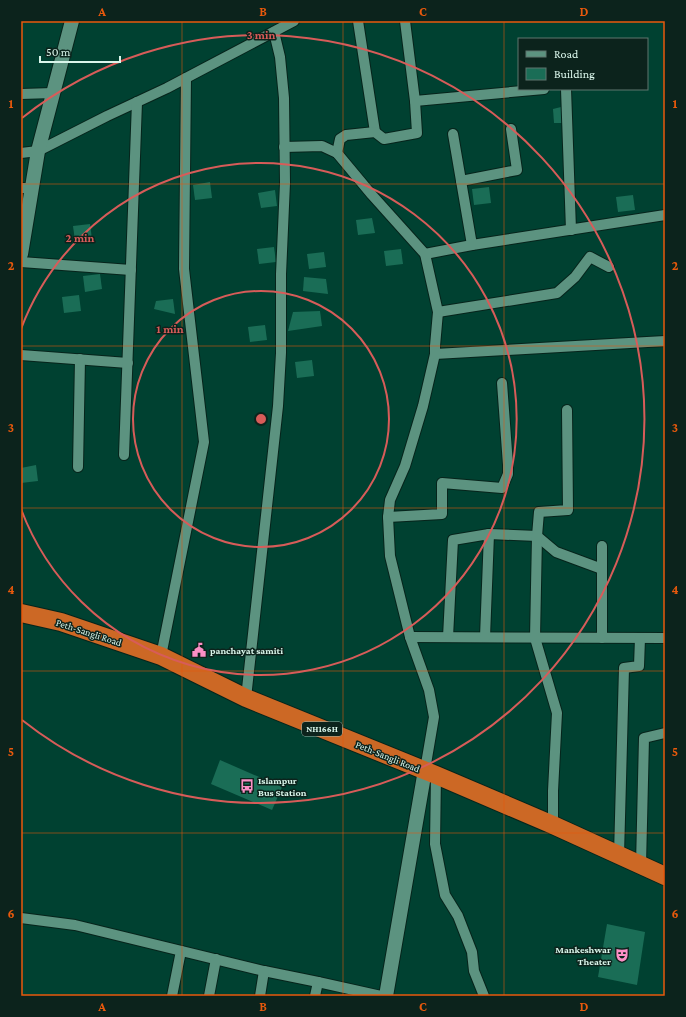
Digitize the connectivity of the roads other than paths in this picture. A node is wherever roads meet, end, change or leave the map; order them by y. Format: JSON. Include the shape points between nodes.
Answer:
{"nodes":[{"id":1,"x":72,"y":21,"type":"edge"},
{"id":2,"x":294,"y":21,"type":"edge"},
{"id":3,"x":358,"y":21,"type":"edge"},
{"id":4,"x":405,"y":21,"type":"edge"},
{"id":5,"x":274,"y":32,"type":"junction"},
{"id":6,"x":186,"y":78,"type":"junction"},
{"id":7,"x":533,"y":90,"type":"edge"},
{"id":8,"x":566,"y":90,"type":"edge"},
{"id":9,"x":53,"y":93,"type":"junction"},
{"id":10,"x":21,"y":94,"type":"edge"},
{"id":11,"x":415,"y":101,"type":"junction"},
{"id":12,"x":137,"y":102,"type":"junction"},
{"id":13,"x":511,"y":129,"type":"dead end"},
{"id":14,"x":375,"y":132,"type":"junction"},
{"id":15,"x":453,"y":134,"type":"dead end"},
{"id":16,"x":284,"y":147,"type":"junction"},
{"id":17,"x":38,"y":151,"type":"junction"},
{"id":18,"x":337,"y":152,"type":"junction"},
{"id":19,"x":21,"y":153,"type":"edge"},
{"id":20,"x":461,"y":181,"type":"junction"},
{"id":21,"x":27,"y":188,"type":"edge"},
{"id":22,"x":665,"y":215,"type":"edge"},
{"id":23,"x":571,"y":230,"type":"junction"},
{"id":24,"x":472,"y":245,"type":"junction"},
{"id":25,"x":21,"y":254,"type":"edge"},
{"id":26,"x":425,"y":254,"type":"junction"},
{"id":27,"x":21,"y":262,"type":"edge"},
{"id":28,"x":609,"y":267,"type":"dead end"},
{"id":29,"x":131,"y":270,"type":"junction"},
{"id":30,"x":438,"y":312,"type":"junction"},
{"id":31,"x":665,"y":341,"type":"edge"},
{"id":32,"x":435,"y":354,"type":"junction"},
{"id":33,"x":21,"y":355,"type":"edge"},
{"id":34,"x":80,"y":359,"type":"junction"},
{"id":35,"x":128,"y":363,"type":"junction"},
{"id":36,"x":502,"y":384,"type":"dead end"},
{"id":37,"x":566,"y":410,"type":"dead end"},
{"id":38,"x":124,"y":455,"type":"dead end"},
{"id":39,"x":78,"y":467,"type":"dead end"},
{"id":40,"x":388,"y":517,"type":"junction"},
{"id":41,"x":489,"y":534,"type":"junction"},
{"id":42,"x":537,"y":536,"type":"junction"},
{"id":43,"x":602,"y":546,"type":"dead end"},
{"id":44,"x":602,"y":569,"type":"junction"},
{"id":45,"x":21,"y":613,"type":"edge"},
{"id":46,"x":410,"y":637,"type":"junction"},
{"id":47,"x":448,"y":637,"type":"junction"},
{"id":48,"x":485,"y":637,"type":"junction"},
{"id":49,"x":534,"y":638,"type":"junction"},
{"id":50,"x":602,"y":638,"type":"junction"},
{"id":51,"x":640,"y":638,"type":"junction"},
{"id":52,"x":665,"y":638,"type":"edge"},
{"id":53,"x":161,"y":656,"type":"junction"},
{"id":54,"x":246,"y":698,"type":"junction"},
{"id":55,"x":665,"y":733,"type":"edge"},
{"id":56,"x":430,"y":773,"type":"junction"},
{"id":57,"x":552,"y":825,"type":"junction"},
{"id":58,"x":619,"y":855,"type":"junction"},
{"id":59,"x":641,"y":865,"type":"junction"},
{"id":60,"x":665,"y":876,"type":"edge"},
{"id":61,"x":21,"y":918,"type":"edge"},
{"id":62,"x":181,"y":951,"type":"junction"},
{"id":63,"x":216,"y":959,"type":"junction"},
{"id":64,"x":264,"y":971,"type":"junction"},
{"id":65,"x":318,"y":982,"type":"junction"},
{"id":66,"x":172,"y":996,"type":"edge"},
{"id":67,"x":209,"y":996,"type":"edge"},
{"id":68,"x":260,"y":996,"type":"edge"},
{"id":69,"x":315,"y":996,"type":"edge"},
{"id":70,"x":381,"y":996,"type":"edge"},
{"id":71,"x":386,"y":996,"type":"edge"},
{"id":72,"x":484,"y":996,"type":"edge"}],
"edges":[{"from":1,"to":9,"type":"main road"},
{"from":2,"to":5,"type":"street"},
{"from":3,"to":14,"type":"street"},
{"from":4,"to":11,"type":"street"},
{"from":5,"to":6,"type":"street"},
{"from":5,"to":16,"type":"street","via":[[280,57],[283,91]]},
{"from":6,"to":12,"type":"street"},
{"from":6,"to":53,"type":"street","via":[[184,269],[204,442]]},
{"from":7,"to":11,"type":"street"},
{"from":8,"to":23,"type":"street"},
{"from":9,"to":10,"type":"street"},
{"from":9,"to":17,"type":"main road"},
{"from":11,"to":14,"type":"street","via":[[417,133],[384,139]]},
{"from":12,"to":17,"type":"street"},
{"from":12,"to":29,"type":"street"},
{"from":13,"to":20,"type":"street","via":[[517,170]]},
{"from":14,"to":18,"type":"street","via":[[346,135],[340,139]]},
{"from":15,"to":20,"type":"street"},
{"from":16,"to":18,"type":"street","via":[[322,146]]},
{"from":16,"to":54,"type":"street","via":[[278,406]]},
{"from":17,"to":19,"type":"street"},
{"from":17,"to":21,"type":"main road"},
{"from":18,"to":26,"type":"street"},
{"from":20,"to":24,"type":"street"},
{"from":21,"to":25,"type":"main road"},
{"from":22,"to":23,"type":"street"},
{"from":23,"to":24,"type":"street"},
{"from":24,"to":26,"type":"street"},
{"from":26,"to":30,"type":"street"},
{"from":27,"to":29,"type":"street"},
{"from":28,"to":30,"type":"street","via":[[590,257],[575,277],[557,293]]},
{"from":29,"to":35,"type":"street"},
{"from":30,"to":32,"type":"street"},
{"from":31,"to":32,"type":"street"},
{"from":32,"to":40,"type":"street","via":[[423,406],[405,466],[390,500]]},
{"from":33,"to":34,"type":"street"},
{"from":34,"to":35,"type":"street"},
{"from":34,"to":39,"type":"street"},
{"from":35,"to":38,"type":"street"},
{"from":36,"to":40,"type":"street","via":[[508,474],[502,488],[442,483],[442,514]]},
{"from":37,"to":42,"type":"street","via":[[568,510],[539,512]]},
{"from":40,"to":46,"type":"street","via":[[390,556]]},
{"from":41,"to":42,"type":"street"},
{"from":41,"to":47,"type":"street","via":[[453,540]]},
{"from":41,"to":48,"type":"street"},
{"from":42,"to":44,"type":"street","via":[[556,552]]},
{"from":42,"to":49,"type":"street"},
{"from":43,"to":44,"type":"street"},
{"from":44,"to":50,"type":"street"},
{"from":45,"to":53,"type":"highway","name":"Peth-Sangli Road","number":"NH166H","via":[[61,622]]},
{"from":46,"to":47,"type":"street"},
{"from":46,"to":56,"type":"street","via":[[429,690],[434,717]]},
{"from":47,"to":48,"type":"street"},
{"from":48,"to":49,"type":"street"},
{"from":49,"to":50,"type":"street"},
{"from":49,"to":57,"type":"street","via":[[557,713]]},
{"from":50,"to":51,"type":"street"},
{"from":51,"to":52,"type":"street"},
{"from":51,"to":58,"type":"street","via":[[639,666],[624,668]]},
{"from":53,"to":54,"type":"highway","name":"Peth-Sangli Road","number":"NH166H"},
{"from":54,"to":56,"type":"highway","name":"Peth-Sangli Road","number":"NH166H"},
{"from":55,"to":59,"type":"street","via":[[644,738]]},
{"from":56,"to":57,"type":"highway","name":"Peth-Sangli Road","number":"NH166H"},
{"from":56,"to":71,"type":"main road"},
{"from":56,"to":72,"type":"street","via":[[435,844],[445,895],[458,916],[472,952],[474,971]]},
{"from":57,"to":58,"type":"highway","name":"Peth-Sangli Road","number":"NH166H"},
{"from":58,"to":59,"type":"highway","number":"NH166H"},
{"from":59,"to":60,"type":"highway","number":"NH166H"},
{"from":61,"to":62,"type":"street","via":[[75,925]]},
{"from":62,"to":63,"type":"street"},
{"from":62,"to":66,"type":"street"},
{"from":63,"to":64,"type":"street"},
{"from":63,"to":67,"type":"street"},
{"from":64,"to":65,"type":"street"},
{"from":64,"to":68,"type":"street"},
{"from":65,"to":69,"type":"street"},
{"from":65,"to":70,"type":"street"}]}
